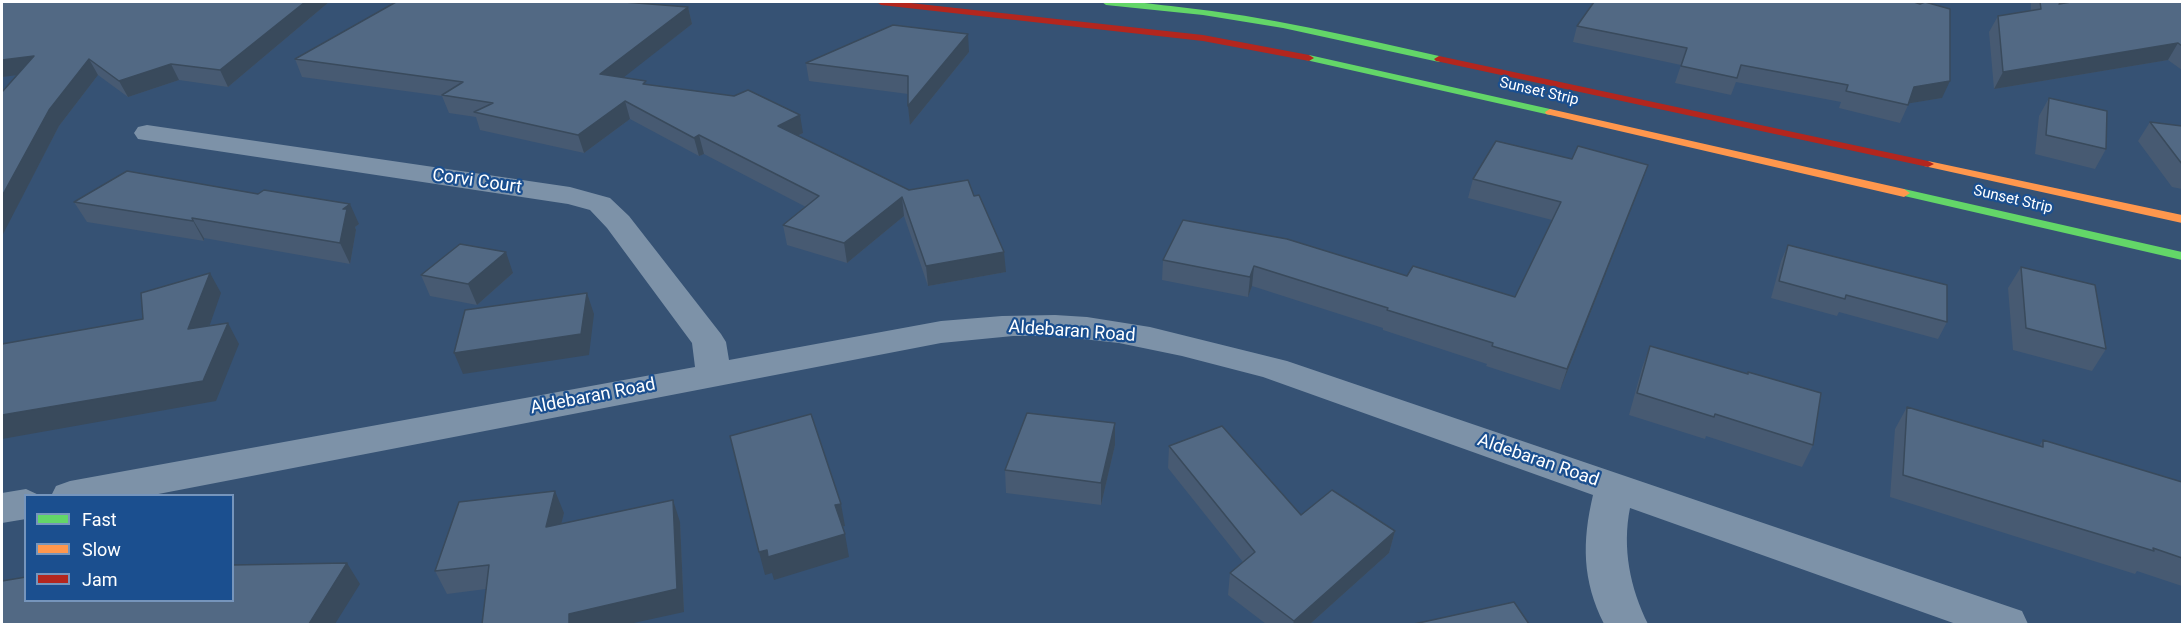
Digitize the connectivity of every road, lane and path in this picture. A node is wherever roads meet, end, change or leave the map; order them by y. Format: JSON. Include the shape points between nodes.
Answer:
{"nodes":[{"id":1,"x":881,"y":2,"type":"edge"},
{"id":2,"x":1106,"y":2,"type":"edge"},
{"id":3,"x":147,"y":133,"type":"dead end"},
{"id":4,"x":2182,"y":219,"type":"edge"},
{"id":5,"x":2182,"y":256,"type":"edge"},
{"id":6,"x":713,"y":374,"type":"junction"},
{"id":7,"x":1614,"y":487,"type":"junction"},
{"id":8,"x":75,"y":494,"type":"edge"},
{"id":9,"x":24,"y":504,"type":"edge"},
{"id":10,"x":2,"y":508,"type":"edge"},
{"id":11,"x":1626,"y":624,"type":"edge"},
{"id":12,"x":2006,"y":624,"type":"edge"}],
"edges":[{"from":1,"to":5,"type":"street","name":"Sunset Strip","via":[[1203,38],[1317,59]]},
{"from":2,"to":4,"type":"street","name":"Sunset Strip","via":[[1283,25]]},
{"from":3,"to":6,"type":"street","name":"Corvi Court","via":[[570,196],[600,204],[709,342]]},
{"from":6,"to":7,"type":"street","name":"Aldebaran Road","via":[[941,332],[1024,325],[1099,330],[1174,341],[1275,369]]},
{"from":6,"to":8,"type":"street","name":"Aldebaran Road"},
{"from":7,"to":11,"type":"street","via":[[1605,538],[1620,616]]},
{"from":7,"to":12,"type":"street","name":"Aldebaran Road"},
{"from":9,"to":10,"type":"street"}]}
